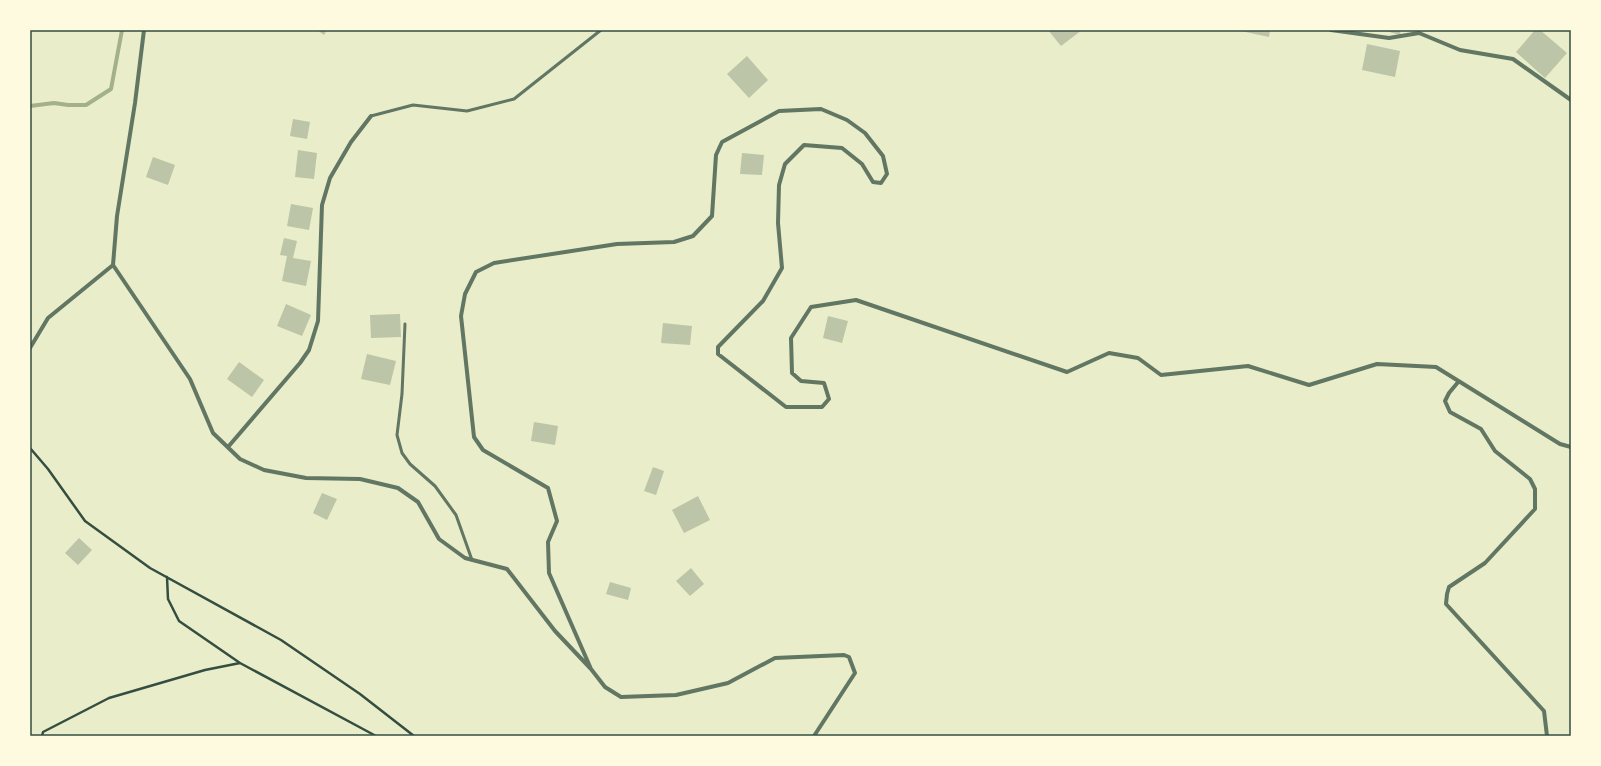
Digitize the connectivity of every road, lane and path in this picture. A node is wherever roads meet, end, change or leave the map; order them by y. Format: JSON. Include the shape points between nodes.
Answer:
{"nodes":[{"id":1,"x":144,"y":30,"type":"edge"},
{"id":2,"x":601,"y":30,"type":"edge"},
{"id":3,"x":1331,"y":30,"type":"edge"},
{"id":4,"x":1571,"y":100,"type":"edge"},
{"id":5,"x":371,"y":116,"type":"joint"},
{"id":6,"x":113,"y":265,"type":"junction"},
{"id":7,"x":405,"y":324,"type":"dead end"},
{"id":8,"x":30,"y":348,"type":"edge"},
{"id":9,"x":1459,"y":382,"type":"junction"},
{"id":10,"x":228,"y":447,"type":"junction"},
{"id":11,"x":1571,"y":447,"type":"edge"},
{"id":12,"x":30,"y":448,"type":"edge"},
{"id":13,"x":472,"y":560,"type":"junction"},
{"id":14,"x":168,"y":578,"type":"junction"},
{"id":15,"x":240,"y":664,"type":"junction"},
{"id":16,"x":591,"y":669,"type":"junction"},
{"id":17,"x":42,"y":736,"type":"edge"},
{"id":18,"x":376,"y":736,"type":"edge"},
{"id":19,"x":414,"y":736,"type":"edge"},
{"id":20,"x":814,"y":736,"type":"edge"},
{"id":21,"x":1547,"y":736,"type":"edge"}],
"edges":[{"from":1,"to":6,"type":"street","via":[[117,216]]},
{"from":2,"to":5,"type":"lane","via":[[514,99],[467,112],[413,105]]},
{"from":3,"to":4,"type":"street","via":[[1389,38],[1419,34],[1460,50],[1513,59]]},
{"from":5,"to":10,"type":"street","via":[[351,142],[330,178],[322,205],[318,321],[310,350]]},
{"from":6,"to":8,"type":"street","via":[[48,318]]},
{"from":6,"to":10,"type":"street","via":[[190,379],[213,433]]},
{"from":7,"to":13,"type":"lane","via":[[402,394],[397,435],[402,453],[410,464],[435,486],[456,515]]},
{"from":9,"to":11,"type":"street","via":[[1560,444]]},
{"from":9,"to":16,"type":"street","via":[[1436,367],[1377,364],[1309,385],[1248,366],[1161,375],[1138,358],[1109,353],[1067,372],[856,300],[812,307],[791,338],[792,373],[801,381],[824,383],[829,399],[822,407],[786,408],[718,354],[718,347],[763,301],[782,268],[778,223],[779,185],[785,164],[804,146],[842,148],[862,164],[873,182],[881,183],[887,174],[882,156],[865,133],[847,120],[820,109],[779,111],[722,142],[716,155],[712,216],[693,236],[674,242],[617,244],[494,263],[476,272],[465,294],[461,316],[474,437],[483,450],[548,488],[556,521],[548,542],[549,573]]},
{"from":9,"to":21,"type":"street","via":[[1449,393],[1446,401],[1450,412],[1481,429],[1495,451],[1530,479],[1535,489],[1535,509],[1485,562],[1449,587],[1446,604],[1544,711]]},
{"from":10,"to":13,"type":"street","via":[[240,459],[264,470],[306,478],[360,479],[398,488],[418,502],[439,539],[465,558]]},
{"from":12,"to":14,"type":"path","via":[[85,521]]},
{"from":13,"to":16,"type":"street","via":[[507,569],[555,631]]},
{"from":14,"to":15,"type":"path","via":[[168,599],[179,621]]},
{"from":14,"to":19,"type":"path","via":[[281,640],[360,694]]},
{"from":15,"to":17,"type":"path","via":[[205,670],[109,698],[43,732]]},
{"from":15,"to":18,"type":"path"},
{"from":16,"to":20,"type":"street","via":[[605,686],[621,697],[676,695],[728,683],[775,658],[844,655],[849,657],[855,673]]}]}
